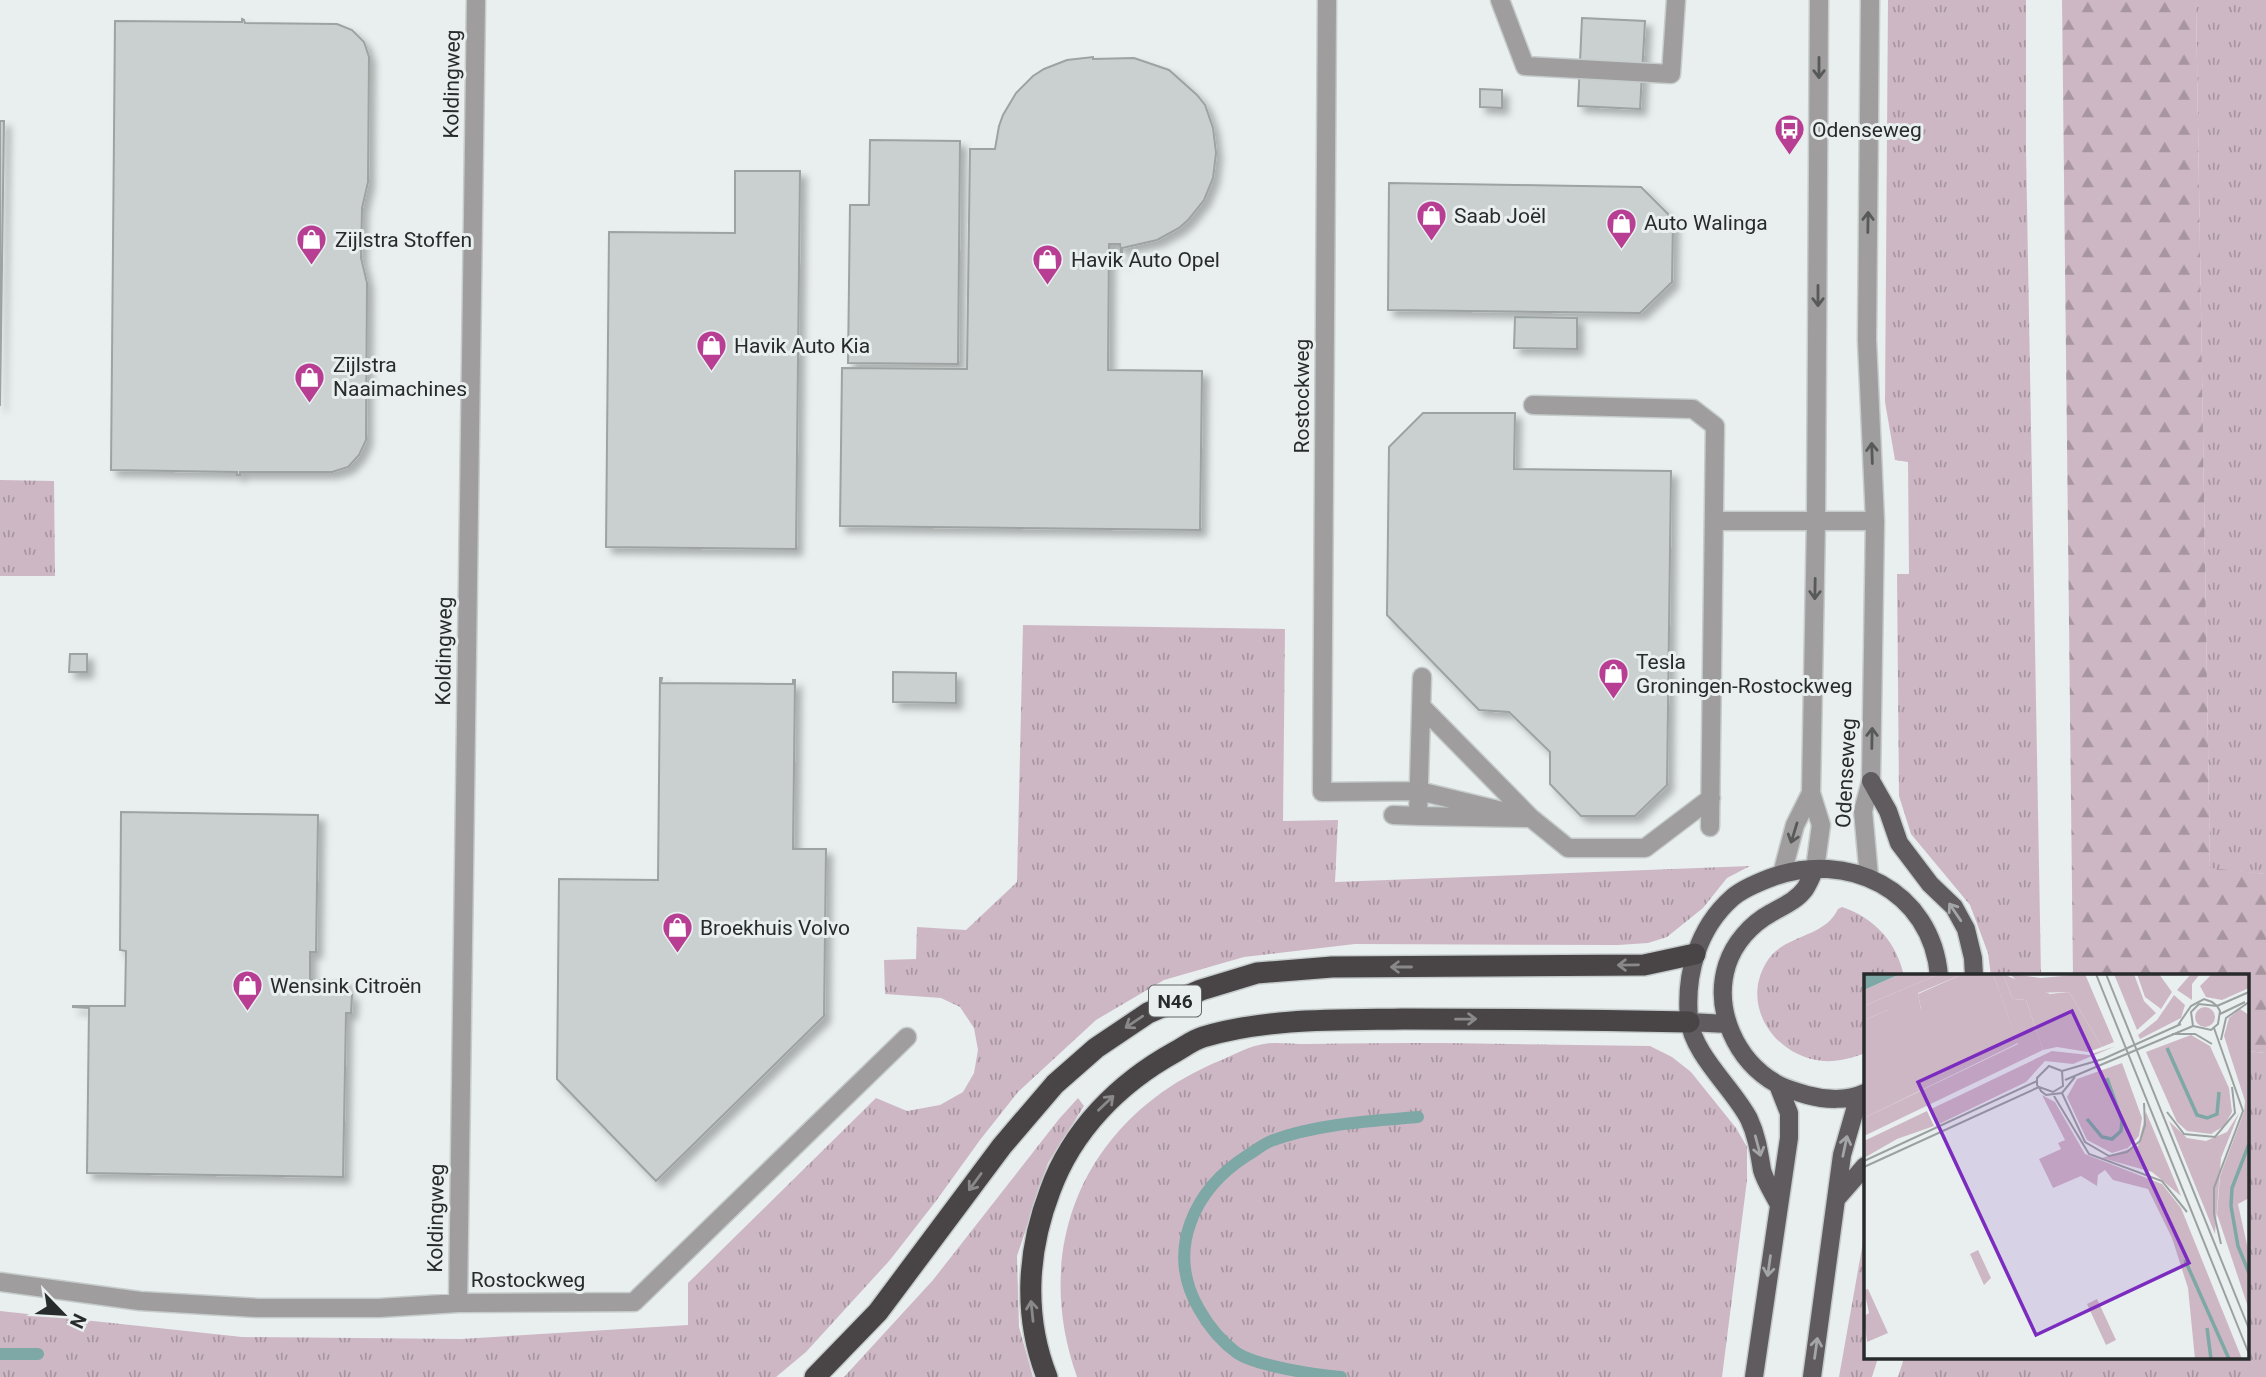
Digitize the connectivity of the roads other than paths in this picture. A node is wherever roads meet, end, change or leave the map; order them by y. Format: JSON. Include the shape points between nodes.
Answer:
{"nodes":[{"id":1,"x":476,"y":0,"type":"edge"},
{"id":2,"x":1327,"y":0,"type":"edge"},
{"id":3,"x":1500,"y":0,"type":"edge"},
{"id":4,"x":1676,"y":0,"type":"edge"},
{"id":5,"x":1819,"y":0,"type":"edge"},
{"id":6,"x":1870,"y":0,"type":"edge"},
{"id":7,"x":1533,"y":405,"type":"dead end"},
{"id":8,"x":1816,"y":520,"type":"junction"},
{"id":9,"x":1715,"y":521,"type":"junction"},
{"id":10,"x":1875,"y":521,"type":"junction"},
{"id":11,"x":1422,"y":677,"type":"dead end"},
{"id":12,"x":1421,"y":706,"type":"junction"},
{"id":13,"x":1871,"y":781,"type":"junction"},
{"id":14,"x":1419,"y":791,"type":"junction"},
{"id":15,"x":1811,"y":793,"type":"junction"},
{"id":16,"x":1711,"y":798,"type":"junction"},
{"id":17,"x":1393,"y":816,"type":"dead end"},
{"id":18,"x":1418,"y":816,"type":"junction"},
{"id":19,"x":1531,"y":818,"type":"junction"},
{"id":20,"x":1710,"y":827,"type":"dead end"},
{"id":21,"x":1815,"y":869,"type":"junction"},
{"id":22,"x":1782,"y":874,"type":"junction"},
{"id":23,"x":1869,"y":877,"type":"junction"},
{"id":24,"x":1695,"y":954,"type":"junction"},
{"id":25,"x":1939,"y":974,"type":"edge"},
{"id":26,"x":1974,"y":974,"type":"edge"},
{"id":27,"x":1689,"y":1022,"type":"junction"},
{"id":28,"x":1727,"y":1024,"type":"junction"},
{"id":29,"x":906,"y":1037,"type":"dead end"},
{"id":30,"x":1778,"y":1085,"type":"junction"},
{"id":31,"x":1862,"y":1094,"type":"edge"},
{"id":32,"x":1864,"y":1167,"type":"edge"},
{"id":33,"x":1837,"y":1198,"type":"junction"},
{"id":34,"x":1778,"y":1203,"type":"junction"},
{"id":35,"x":0,"y":1282,"type":"edge"},
{"id":36,"x":458,"y":1303,"type":"junction"},
{"id":37,"x":815,"y":1377,"type":"edge"},
{"id":38,"x":1046,"y":1377,"type":"edge"},
{"id":39,"x":1754,"y":1377,"type":"edge"},
{"id":40,"x":1812,"y":1377,"type":"edge"}],
"edges":[{"from":1,"to":36,"type":"street","name":"Koldingweg"},
{"from":2,"to":14,"type":"street","name":"Rostockweg","via":[[1322,792]]},
{"from":3,"to":4,"type":"street","via":[[1525,66],[1671,74]]},
{"from":5,"to":8,"type":"street","name":"Odenseweg","one_way":true},
{"from":10,"to":6,"type":"street","name":"Odenseweg","one_way":true,"via":[[1867,340]]},
{"from":7,"to":9,"type":"street","via":[[1693,409],[1715,426]]},
{"from":8,"to":9,"type":"street"},
{"from":8,"to":10,"type":"street"},
{"from":8,"to":15,"type":"street","name":"Odenseweg","one_way":true},
{"from":9,"to":16,"type":"street"},
{"from":13,"to":10,"type":"street","name":"Odenseweg","one_way":true},
{"from":11,"to":12,"type":"street"},
{"from":12,"to":14,"type":"street"},
{"from":12,"to":19,"type":"street"},
{"from":13,"to":23,"type":"street","name":"Odenseweg","via":[[1863,811]]},
{"from":26,"to":13,"type":"main road","one_way":true,"via":[[1966,929],[1954,907],[1899,843]]},
{"from":14,"to":18,"type":"street"},
{"from":14,"to":19,"type":"street"},
{"from":15,"to":21,"type":"street","name":"Odenseweg","via":[[1821,825]]},
{"from":15,"to":22,"type":"street","name":"Odenseweg","one_way":true,"via":[[1795,825]]},
{"from":16,"to":19,"type":"street","via":[[1645,848],[1568,848]]},
{"from":16,"to":20,"type":"street"},
{"from":17,"to":18,"type":"street"},
{"from":18,"to":19,"type":"street"},
{"from":21,"to":22,"type":"main road"},
{"from":21,"to":23,"type":"main road","via":[[1851,870]]},
{"from":21,"to":28,"type":"main road","via":[[1806,888],[1791,903],[1754,924],[1727,962],[1722,984]]},
{"from":22,"to":24,"type":"main road","via":[[1732,897],[1703,934]]},
{"from":23,"to":25,"type":"main road","via":[[1893,891],[1913,911],[1928,934]]},
{"from":24,"to":27,"type":"main road"},
{"from":24,"to":37,"type":"highway","number":"N46","one_way":true,"via":[[1644,965],[1332,967],[1256,973],[1148,1013],[1096,1048],[1055,1084],[1002,1146],[878,1312]]},
{"from":27,"to":28,"type":"main road"},
{"from":27,"to":34,"type":"main road","one_way":true,"via":[[1704,1057],[1749,1118],[1763,1172]]},
{"from":38,"to":27,"type":"highway","number":"N46","one_way":true,"via":[[1030,1298],[1036,1235],[1045,1204],[1066,1155],[1084,1129],[1104,1104],[1154,1063],[1201,1038],[1254,1026],[1324,1020]]},
{"from":28,"to":30,"type":"main road","via":[[1745,1056]]},
{"from":29,"to":36,"type":"street","name":"Rostockweg","via":[[634,1303]]},
{"from":30,"to":31,"type":"main road","via":[[1819,1098]]},
{"from":30,"to":34,"type":"main road","via":[[1789,1113]]},
{"from":33,"to":31,"type":"main road","one_way":true,"via":[[1842,1155]]},
{"from":32,"to":33,"type":"main road"},
{"from":40,"to":33,"type":"main road","one_way":true},
{"from":34,"to":39,"type":"main road","one_way":true},
{"from":35,"to":36,"type":"street","name":"Rostockweg","via":[[140,1301],[258,1308]]}]}
